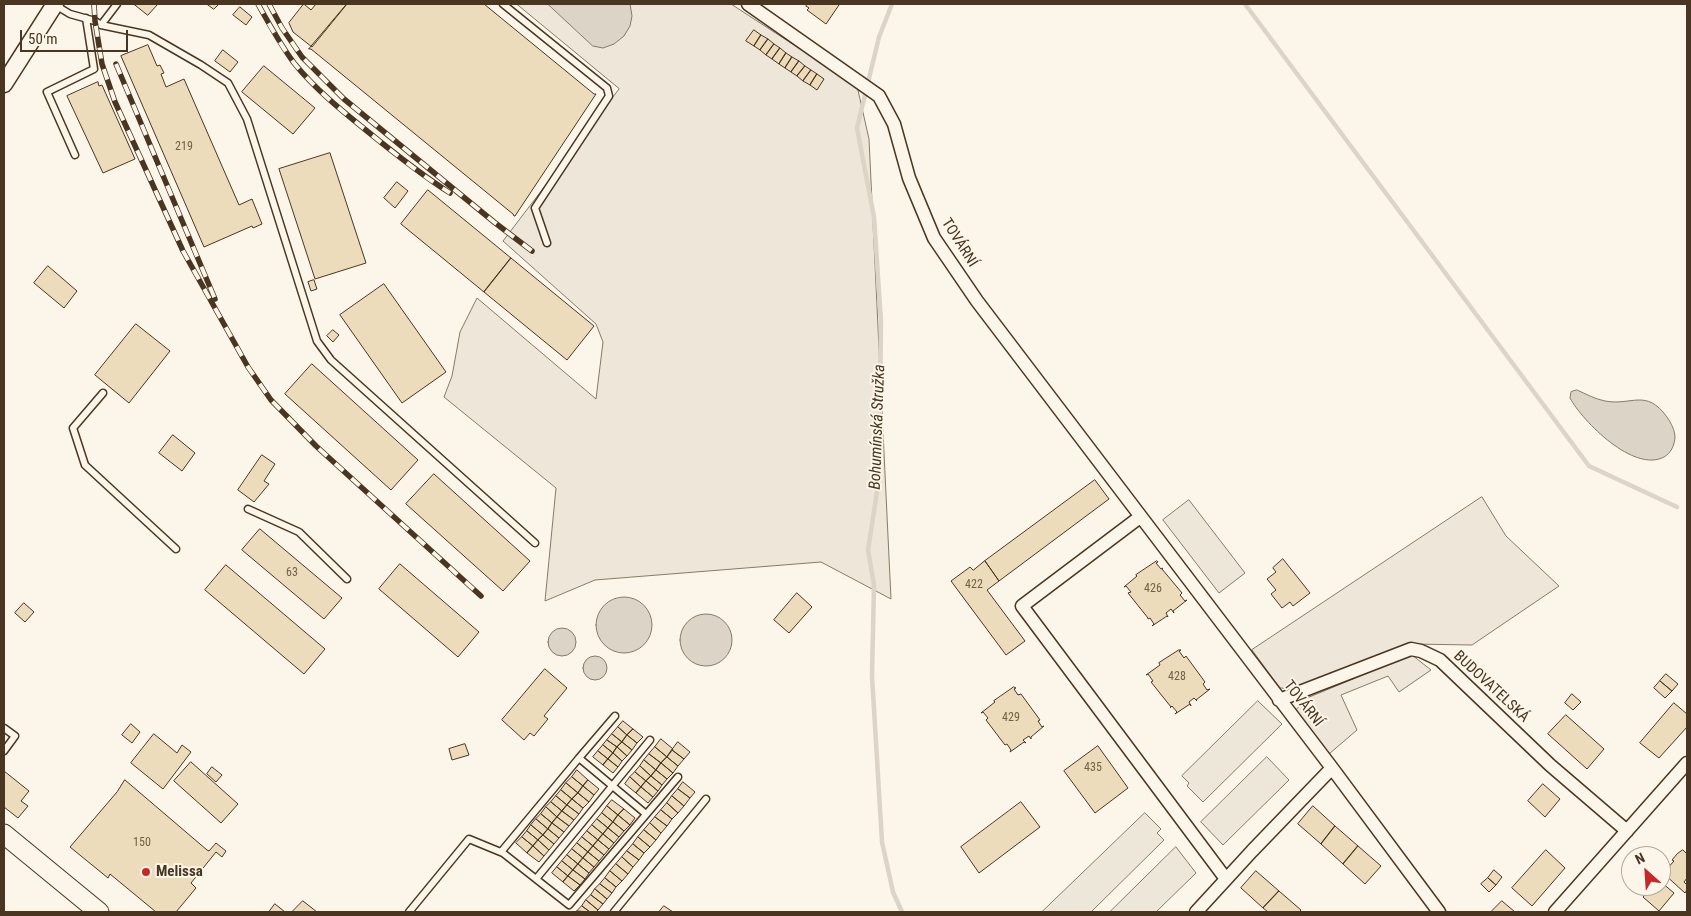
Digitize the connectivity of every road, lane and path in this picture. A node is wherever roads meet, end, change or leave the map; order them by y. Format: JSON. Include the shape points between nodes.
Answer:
{"nodes":[{"id":1,"x":55,"y":4,"type":"edge"},
{"id":2,"x":117,"y":4,"type":"edge"},
{"id":3,"x":503,"y":4,"type":"edge"},
{"id":4,"x":748,"y":4,"type":"edge"},
{"id":5,"x":86,"y":18,"type":"junction"},
{"id":6,"x":101,"y":25,"type":"junction"},
{"id":7,"x":4,"y":84,"type":"edge"},
{"id":8,"x":74,"y":155,"type":"dead end"},
{"id":9,"x":548,"y":243,"type":"dead end"},
{"id":10,"x":103,"y":393,"type":"dead end"},
{"id":11,"x":248,"y":509,"type":"dead end"},
{"id":12,"x":1140,"y":517,"type":"junction"},
{"id":13,"x":535,"y":543,"type":"dead end"},
{"id":14,"x":176,"y":549,"type":"dead end"},
{"id":15,"x":347,"y":579,"type":"dead end"},
{"id":16,"x":1279,"y":700,"type":"junction"},
{"id":17,"x":615,"y":716,"type":"dead end"},
{"id":18,"x":4,"y":728,"type":"edge"},
{"id":19,"x":650,"y":740,"type":"dead end"},
{"id":20,"x":4,"y":751,"type":"edge"},
{"id":21,"x":579,"y":758,"type":"junction"},
{"id":22,"x":1687,"y":763,"type":"edge"},
{"id":23,"x":1332,"y":768,"type":"junction"},
{"id":24,"x":678,"y":777,"type":"dead end"},
{"id":25,"x":612,"y":786,"type":"junction"},
{"id":26,"x":706,"y":800,"type":"dead end"},
{"id":27,"x":646,"y":814,"type":"junction"},
{"id":28,"x":1627,"y":830,"type":"junction"},
{"id":29,"x":4,"y":834,"type":"edge"},
{"id":30,"x":501,"y":852,"type":"junction"},
{"id":31,"x":536,"y":879,"type":"junction"},
{"id":32,"x":1226,"y":879,"type":"junction"},
{"id":33,"x":99,"y":912,"type":"edge"},
{"id":34,"x":408,"y":912,"type":"edge"},
{"id":35,"x":614,"y":912,"type":"edge"},
{"id":36,"x":1196,"y":912,"type":"edge"},
{"id":37,"x":1439,"y":912,"type":"edge"},
{"id":38,"x":1555,"y":912,"type":"edge"}],
"edges":[{"from":1,"to":5,"type":"lane","via":[[70,14]]},
{"from":1,"to":7,"type":"street"},
{"from":2,"to":6,"type":"lane"},
{"from":3,"to":9,"type":"lane","via":[[607,88],[609,96],[535,208]]},
{"from":4,"to":12,"type":"street","name":"TOVÁRNÍ","via":[[879,96],[894,124],[909,178],[934,238],[977,301]]},
{"from":5,"to":6,"type":"lane"},
{"from":5,"to":8,"type":"lane","via":[[94,69],[46,92]]},
{"from":6,"to":13,"type":"lane","via":[[150,36],[228,83],[247,118],[317,341],[331,360]]},
{"from":10,"to":14,"type":"lane","via":[[73,428],[85,465]]},
{"from":11,"to":15,"type":"lane","via":[[299,532]]},
{"from":12,"to":16,"type":"street","name":"TOVÁRNÍ"},
{"from":12,"to":32,"type":"street","via":[[1022,606]]},
{"from":16,"to":23,"type":"street","name":"TOVÁRNÍ"},
{"from":16,"to":28,"type":"street","name":"BUDOVATELSKÁ","via":[[1411,649],[1421,650],[1440,660],[1550,765]]},
{"from":17,"to":21,"type":"lane"},
{"from":18,"to":20,"type":"lane","via":[[15,736]]},
{"from":19,"to":25,"type":"lane"},
{"from":21,"to":25,"type":"lane"},
{"from":21,"to":30,"type":"lane"},
{"from":22,"to":28,"type":"street"},
{"from":23,"to":32,"type":"street"},
{"from":23,"to":37,"type":"street","name":"TOVÁRNÍ"},
{"from":24,"to":27,"type":"lane"},
{"from":25,"to":27,"type":"lane"},
{"from":25,"to":31,"type":"lane"},
{"from":26,"to":35,"type":"lane"},
{"from":27,"to":31,"type":"lane","via":[[570,905]]},
{"from":28,"to":38,"type":"street"},
{"from":29,"to":33,"type":"main road"},
{"from":30,"to":31,"type":"lane"},
{"from":30,"to":34,"type":"lane","via":[[469,838]]},
{"from":32,"to":36,"type":"street"}]}
